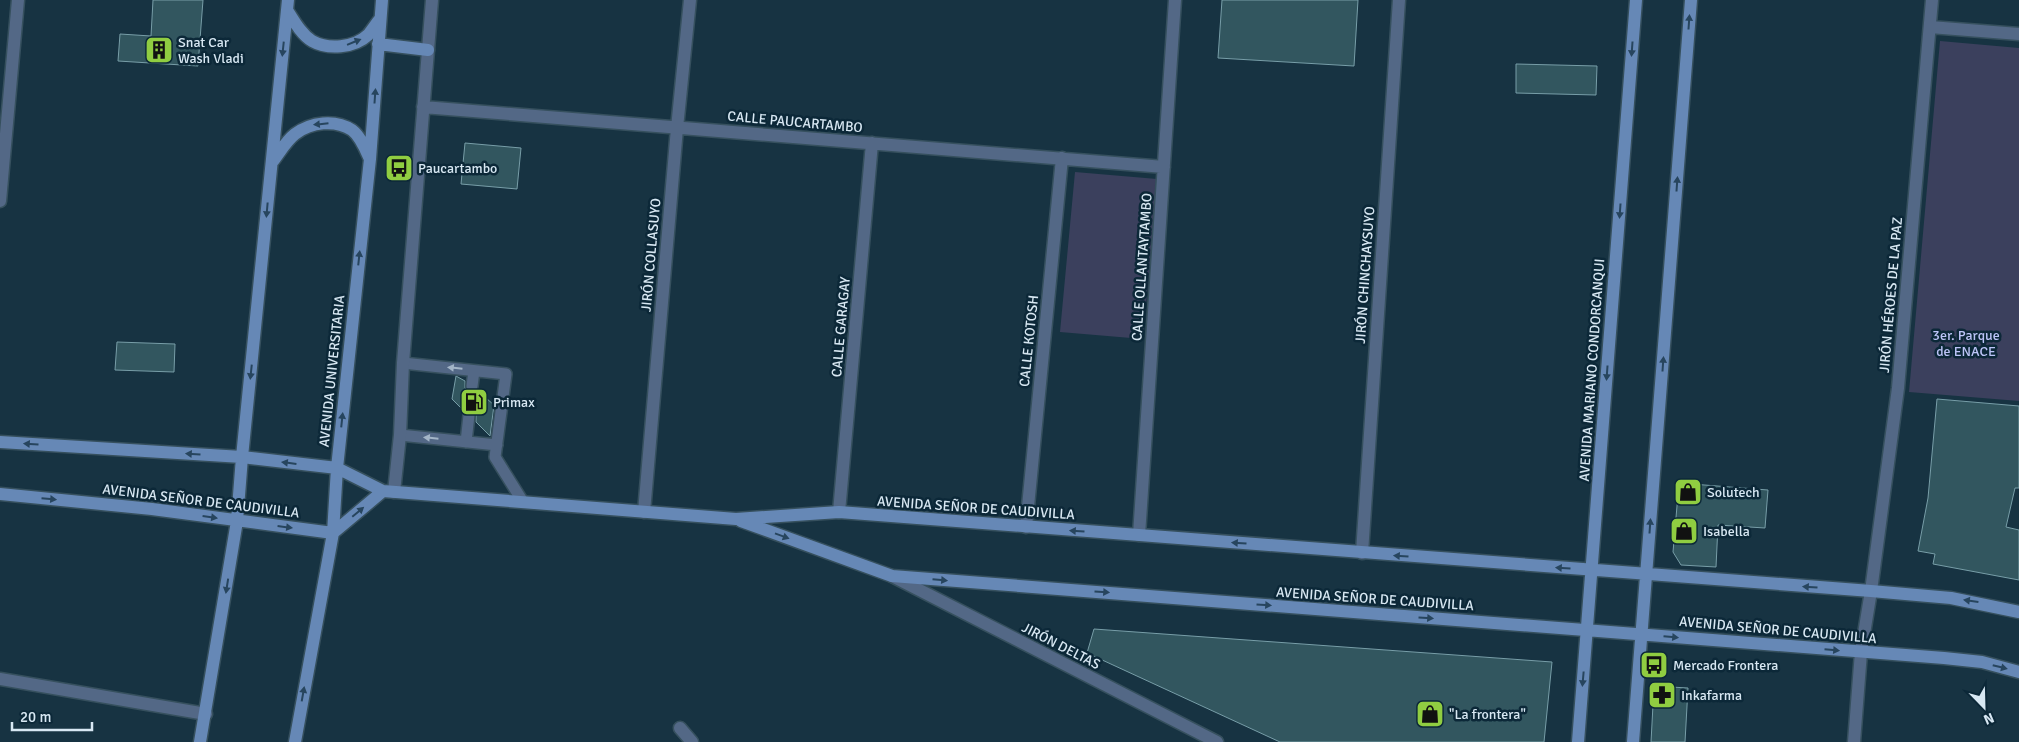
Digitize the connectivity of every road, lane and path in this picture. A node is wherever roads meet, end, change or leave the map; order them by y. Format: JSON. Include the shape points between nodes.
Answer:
{"nodes":[{"id":1,"x":18,"y":0,"type":"edge"},
{"id":2,"x":382,"y":0,"type":"edge"},
{"id":3,"x":432,"y":0,"type":"edge"},
{"id":4,"x":690,"y":0,"type":"edge"},
{"id":5,"x":1176,"y":0,"type":"edge"},
{"id":6,"x":1399,"y":0,"type":"edge"},
{"id":7,"x":1636,"y":0,"type":"edge"},
{"id":8,"x":1691,"y":0,"type":"edge"},
{"id":9,"x":1932,"y":0,"type":"edge"},
{"id":10,"x":287,"y":5,"type":"edge"},
{"id":11,"x":380,"y":19,"type":"junction"},
{"id":12,"x":1930,"y":27,"type":"junction"},
{"id":13,"x":2019,"y":34,"type":"edge"},
{"id":14,"x":378,"y":44,"type":"junction"},
{"id":15,"x":428,"y":50,"type":"junction"},
{"id":16,"x":423,"y":107,"type":"junction"},
{"id":17,"x":677,"y":128,"type":"junction"},
{"id":18,"x":872,"y":144,"type":"junction"},
{"id":19,"x":1062,"y":158,"type":"junction"},
{"id":20,"x":370,"y":159,"type":"junction"},
{"id":21,"x":271,"y":164,"type":"junction"},
{"id":22,"x":1164,"y":167,"type":"junction"},
{"id":23,"x":0,"y":201,"type":"edge"},
{"id":24,"x":403,"y":362,"type":"junction"},
{"id":25,"x":474,"y":370,"type":"junction"},
{"id":26,"x":472,"y":386,"type":"dead end"},
{"id":27,"x":469,"y":415,"type":"dead end"},
{"id":28,"x":400,"y":435,"type":"junction"},
{"id":29,"x":0,"y":442,"type":"edge"},
{"id":30,"x":466,"y":442,"type":"junction"},
{"id":31,"x":497,"y":445,"type":"junction"},
{"id":32,"x":242,"y":457,"type":"junction"},
{"id":33,"x":337,"y":468,"type":"junction"},
{"id":34,"x":389,"y":492,"type":"junction"},
{"id":35,"x":0,"y":494,"type":"edge"},
{"id":36,"x":523,"y":502,"type":"junction"},
{"id":37,"x":644,"y":512,"type":"junction"},
{"id":38,"x":839,"y":512,"type":"junction"},
{"id":39,"x":736,"y":519,"type":"junction"},
{"id":40,"x":237,"y":521,"type":"junction"},
{"id":41,"x":1026,"y":527,"type":"junction"},
{"id":42,"x":333,"y":533,"type":"junction"},
{"id":43,"x":1139,"y":535,"type":"junction"},
{"id":44,"x":1362,"y":552,"type":"junction"},
{"id":45,"x":1592,"y":570,"type":"junction"},
{"id":46,"x":1647,"y":574,"type":"junction"},
{"id":47,"x":892,"y":576,"type":"junction"},
{"id":48,"x":1871,"y":591,"type":"junction"},
{"id":49,"x":2019,"y":612,"type":"edge"},
{"id":50,"x":1587,"y":630,"type":"junction"},
{"id":51,"x":1642,"y":634,"type":"junction"},
{"id":52,"x":1861,"y":652,"type":"junction"},
{"id":53,"x":2019,"y":672,"type":"edge"},
{"id":54,"x":0,"y":679,"type":"edge"},
{"id":55,"x":206,"y":714,"type":"junction"},
{"id":56,"x":680,"y":728,"type":"dead end"},
{"id":57,"x":200,"y":742,"type":"edge"},
{"id":58,"x":294,"y":742,"type":"edge"},
{"id":59,"x":692,"y":742,"type":"edge"},
{"id":60,"x":1217,"y":742,"type":"edge"},
{"id":61,"x":1578,"y":742,"type":"edge"},
{"id":62,"x":1633,"y":742,"type":"edge"},
{"id":63,"x":1854,"y":742,"type":"edge"}],
"edges":[{"from":1,"to":23,"type":"street"},
{"from":2,"to":11,"type":"main road","name":"AVENIDA UNIVERSITARIA"},
{"from":3,"to":15,"type":"street"},
{"from":4,"to":17,"type":"street","name":"JIRÓN COLLASUYO"},
{"from":5,"to":22,"type":"street","name":"CALLE OLLANTAYTAMBO"},
{"from":6,"to":44,"type":"street","name":"JIRÓN CHINCHAYSUYO"},
{"from":7,"to":45,"type":"main road","name":"AVENIDA MARIANO CONDORCANQUI","one_way":true},
{"from":46,"to":8,"type":"main road","one_way":true},
{"from":9,"to":12,"type":"street","name":"JIRÓN HÉROES DE LA PAZ"},
{"from":10,"to":11,"type":"main road","one_way":true,"via":[[299,29],[311,40],[326,46],[355,43],[366,36]]},
{"from":10,"to":21,"type":"main road","one_way":true},
{"from":11,"to":14,"type":"main road","name":"AVENIDA UNIVERSITARIA"},
{"from":12,"to":13,"type":"street"},
{"from":12,"to":48,"type":"street","name":"JIRÓN HÉROES DE LA PAZ","via":[[1898,388]]},
{"from":14,"to":15,"type":"main road"},
{"from":20,"to":14,"type":"main road","name":"AVENIDA UNIVERSITARIA","one_way":true},
{"from":15,"to":16,"type":"street"},
{"from":16,"to":17,"type":"street","name":"CALLE PAUCARTAMBO"},
{"from":16,"to":24,"type":"street"},
{"from":17,"to":18,"type":"street","name":"CALLE PAUCARTAMBO"},
{"from":17,"to":37,"type":"street","name":"JIRÓN COLLASUYO"},
{"from":18,"to":19,"type":"street","name":"CALLE PAUCARTAMBO"},
{"from":18,"to":38,"type":"street","name":"CALLE GARAGAY"},
{"from":19,"to":22,"type":"street","name":"CALLE PAUCARTAMBO"},
{"from":19,"to":41,"type":"street","name":"CALLE KOTOSH"},
{"from":20,"to":21,"type":"main road","one_way":true,"via":[[353,131],[326,123],[309,126],[296,133]]},
{"from":33,"to":20,"type":"main road","name":"AVENIDA UNIVERSITARIA","one_way":true},
{"from":21,"to":32,"type":"main road","one_way":true},
{"from":22,"to":43,"type":"street","name":"CALLE OLLANTAYTAMBO"},
{"from":25,"to":24,"type":"lane","one_way":true},
{"from":24,"to":28,"type":"street"},
{"from":25,"to":26,"type":"lane"},
{"from":25,"to":31,"type":"lane","via":[[506,374]]},
{"from":27,"to":30,"type":"lane"},
{"from":30,"to":28,"type":"lane","one_way":true},
{"from":28,"to":34,"type":"street"},
{"from":32,"to":29,"type":"main road","name":"AVENIDA SEÑOR DE CAUDIVILLA","one_way":true},
{"from":30,"to":31,"type":"lane"},
{"from":31,"to":36,"type":"lane","via":[[495,457]]},
{"from":33,"to":32,"type":"main road","name":"AVENIDA SEÑOR DE CAUDIVILLA","one_way":true},
{"from":32,"to":40,"type":"main road"},
{"from":33,"to":34,"type":"main road","name":"AVENIDA SEÑOR DE CAUDIVILLA"},
{"from":33,"to":42,"type":"main road","name":"AVENIDA UNIVERSITARIA"},
{"from":34,"to":36,"type":"main road","name":"AVENIDA SEÑOR DE CAUDIVILLA"},
{"from":42,"to":34,"type":"main road","one_way":true},
{"from":35,"to":40,"type":"main road","name":"AVENIDA SEÑOR DE CAUDIVILLA","one_way":true},
{"from":36,"to":37,"type":"main road","name":"AVENIDA SEÑOR DE CAUDIVILLA"},
{"from":37,"to":39,"type":"main road","name":"AVENIDA SEÑOR DE CAUDIVILLA"},
{"from":38,"to":39,"type":"main road","name":"AVENIDA SEÑOR DE CAUDIVILLA"},
{"from":38,"to":41,"type":"main road","name":"AVENIDA SEÑOR DE CAUDIVILLA"},
{"from":39,"to":47,"type":"main road","name":"AVENIDA SEÑOR DE CAUDIVILLA","one_way":true},
{"from":40,"to":42,"type":"main road","name":"AVENIDA SEÑOR DE CAUDIVILLA","one_way":true},
{"from":40,"to":55,"type":"main road","one_way":true},
{"from":43,"to":41,"type":"main road","name":"AVENIDA SEÑOR DE CAUDIVILLA","one_way":true},
{"from":58,"to":42,"type":"main road","name":"AVENIDA UNIVERSITARIA","one_way":true},
{"from":44,"to":43,"type":"main road","name":"AVENIDA SEÑOR DE CAUDIVILLA","one_way":true},
{"from":45,"to":44,"type":"main road","name":"AVENIDA SEÑOR DE CAUDIVILLA","one_way":true},
{"from":45,"to":46,"type":"main road","name":"AVENIDA SEÑOR DE CAUDIVILLA"},
{"from":45,"to":50,"type":"main road","name":"AVENIDA MARIANO CONDORCANQUI"},
{"from":48,"to":46,"type":"main road","name":"AVENIDA SEÑOR DE CAUDIVILLA","one_way":true},
{"from":46,"to":51,"type":"main road"},
{"from":47,"to":50,"type":"main road","name":"AVENIDA SEÑOR DE CAUDIVILLA","one_way":true},
{"from":47,"to":60,"type":"street","name":"JIRÓN DELTAS"},
{"from":49,"to":48,"type":"main road","name":"AVENIDA SEÑOR DE CAUDIVILLA","one_way":true,"via":[[1980,602]]},
{"from":48,"to":52,"type":"street","name":"JIRÓN HÉROES DE LA PAZ"},
{"from":50,"to":51,"type":"main road","name":"AVENIDA SEÑOR DE CAUDIVILLA"},
{"from":50,"to":61,"type":"main road","name":"AVENIDA MARIANO CONDORCANQUI","one_way":true},
{"from":51,"to":52,"type":"main road","name":"AVENIDA SEÑOR DE CAUDIVILLA","one_way":true},
{"from":51,"to":62,"type":"main road"},
{"from":52,"to":53,"type":"main road","name":"AVENIDA SEÑOR DE CAUDIVILLA","one_way":true,"via":[[1982,662]]},
{"from":52,"to":63,"type":"street","name":"JIRÓN HÉROES DE LA PAZ"},
{"from":54,"to":55,"type":"street"},
{"from":55,"to":57,"type":"main road"},
{"from":56,"to":59,"type":"street"}]}
